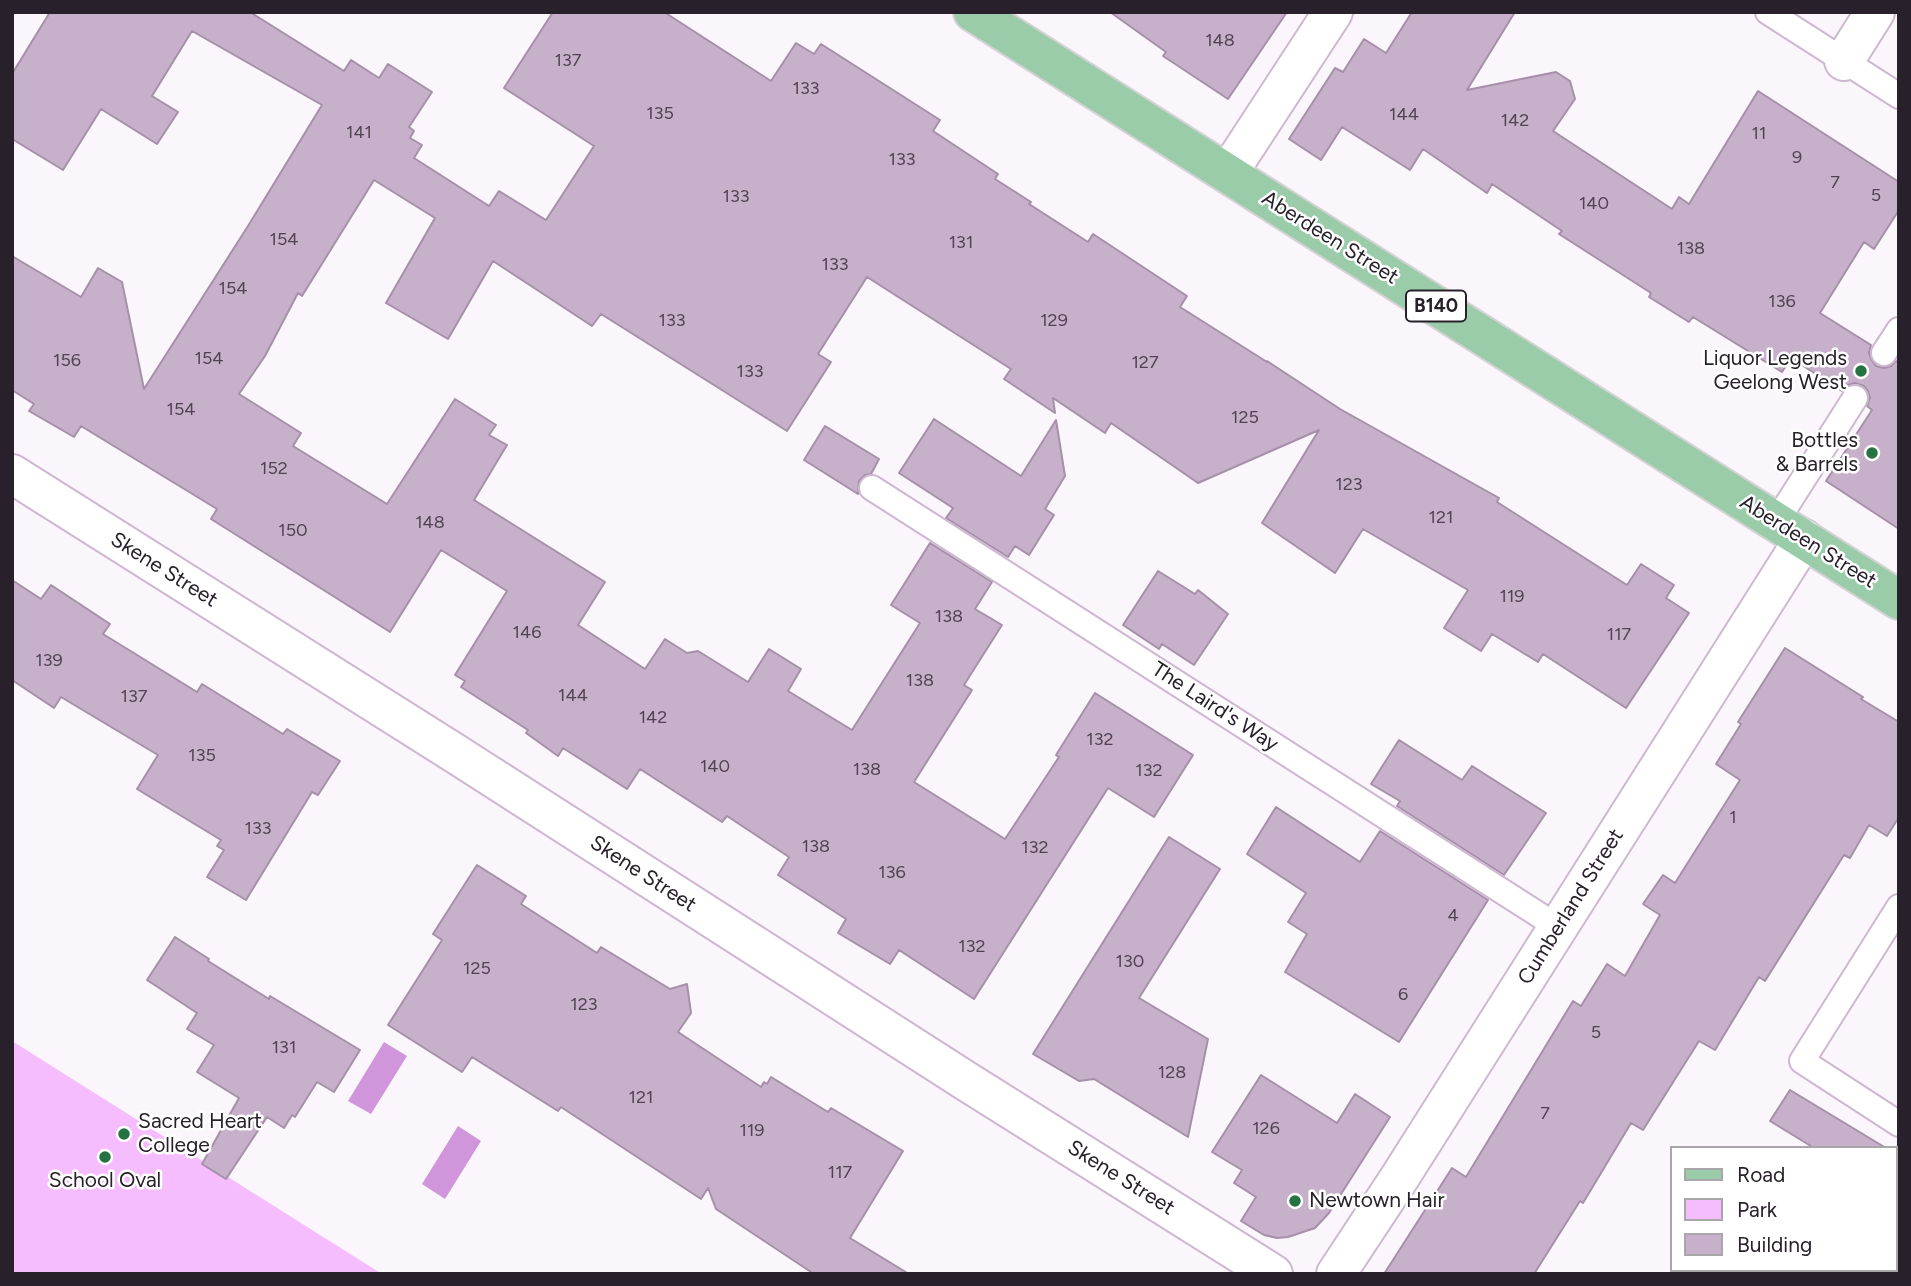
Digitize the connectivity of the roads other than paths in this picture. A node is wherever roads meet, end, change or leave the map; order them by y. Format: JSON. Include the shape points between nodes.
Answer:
{"nodes":[{"id":1,"x":973,"y":12,"type":"edge"},
{"id":2,"x":1333,"y":12,"type":"edge"},
{"id":3,"x":1768,"y":12,"type":"edge"},
{"id":4,"x":1875,"y":12,"type":"edge"},
{"id":5,"x":1844,"y":61,"type":"junction"},
{"id":6,"x":1899,"y":96,"type":"edge"},
{"id":7,"x":1228,"y":173,"type":"junction"},
{"id":8,"x":1899,"y":330,"type":"edge"},
{"id":9,"x":1884,"y":353,"type":"dead end"},
{"id":10,"x":1854,"y":398,"type":"dead end"},
{"id":11,"x":12,"y":474,"type":"edge"},
{"id":12,"x":872,"y":488,"type":"dead end"},
{"id":13,"x":1790,"y":531,"type":"junction"},
{"id":14,"x":1899,"y":600,"type":"edge"},
{"id":15,"x":1899,"y":907,"type":"edge"},
{"id":16,"x":1558,"y":927,"type":"junction"},
{"id":17,"x":1899,"y":1124,"type":"edge"},
{"id":18,"x":1273,"y":1274,"type":"edge"},
{"id":19,"x":1336,"y":1274,"type":"edge"}],
"edges":[{"from":1,"to":7,"type":"main road","name":"Aberdeen Street","number":"B140"},
{"from":2,"to":7,"type":"street"},
{"from":3,"to":5,"type":"lane"},
{"from":4,"to":5,"type":"street"},
{"from":5,"to":6,"type":"lane"},
{"from":7,"to":13,"type":"main road","name":"Aberdeen Street","number":"B140"},
{"from":8,"to":9,"type":"lane"},
{"from":10,"to":13,"type":"lane"},
{"from":11,"to":18,"type":"street","name":"Skene Street"},
{"from":12,"to":16,"type":"lane","name":"The Laird's Way"},
{"from":13,"to":14,"type":"main road","name":"Aberdeen Street","number":"B140"},
{"from":13,"to":16,"type":"street","name":"Cumberland Street"},
{"from":15,"to":17,"type":"lane","via":[[1802,1061]]},
{"from":16,"to":19,"type":"street","name":"Cumberland Street"}]}
